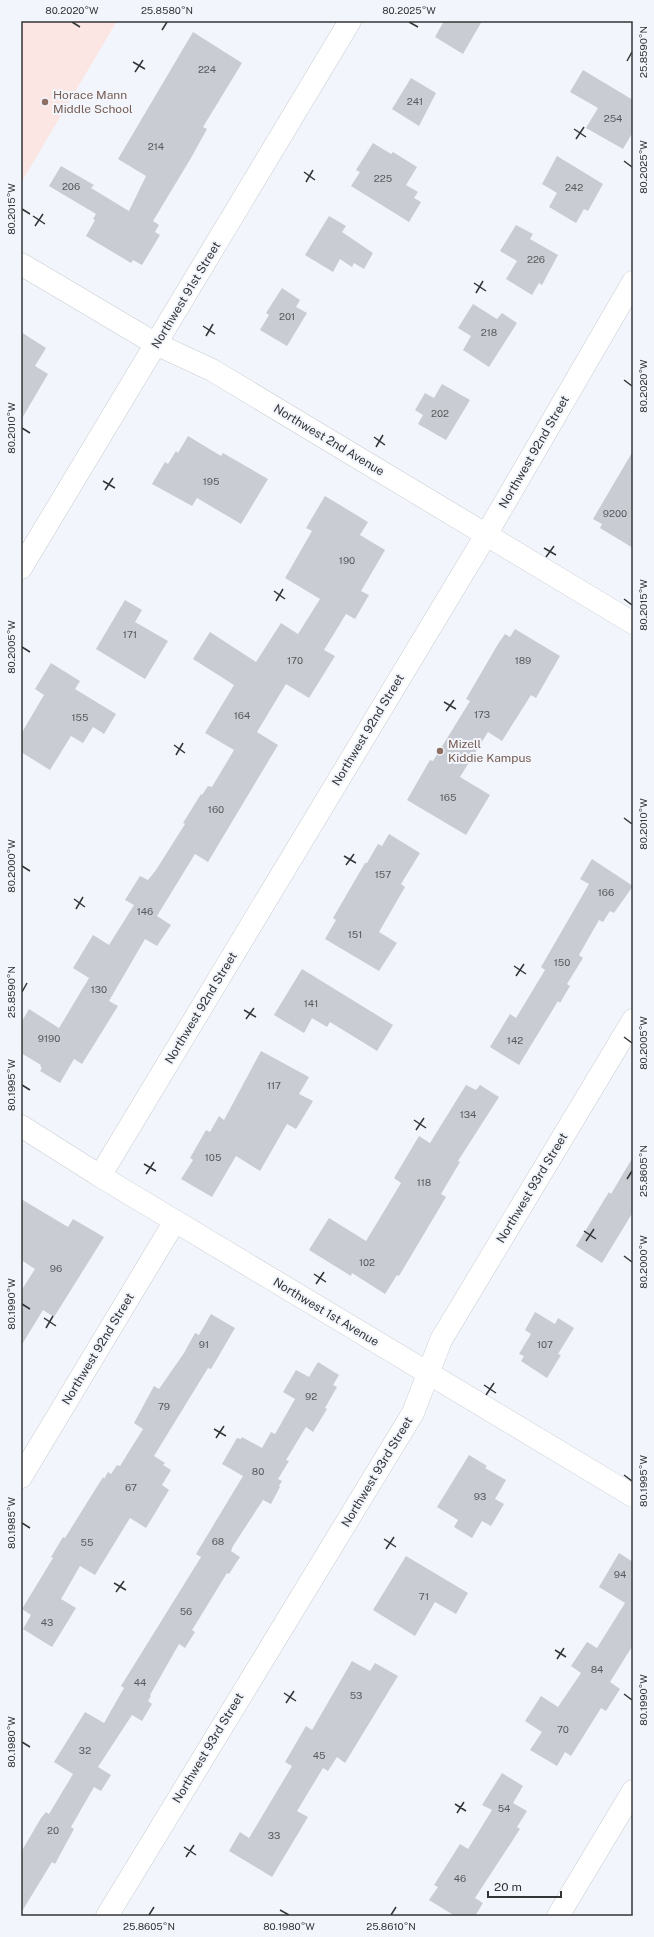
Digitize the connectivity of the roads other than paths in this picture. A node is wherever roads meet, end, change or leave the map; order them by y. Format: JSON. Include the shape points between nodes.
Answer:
{"nodes":[{"id":1,"x":350,"y":21,"type":"edge"},
{"id":2,"x":21,"y":264,"type":"edge"},
{"id":3,"x":633,"y":282,"type":"edge"},
{"id":4,"x":156,"y":344,"type":"junction"},
{"id":5,"x":486,"y":535,"type":"junction"},
{"id":6,"x":21,"y":568,"type":"edge"},
{"id":7,"x":633,"y":623,"type":"edge"},
{"id":8,"x":633,"y":1020,"type":"edge"},
{"id":9,"x":21,"y":1126,"type":"edge"},
{"id":10,"x":100,"y":1176,"type":"junction"},
{"id":11,"x":175,"y":1221,"type":"junction"},
{"id":12,"x":428,"y":1374,"type":"junction"},
{"id":13,"x":21,"y":1477,"type":"edge"},
{"id":14,"x":633,"y":1496,"type":"edge"},
{"id":15,"x":633,"y":1791,"type":"edge"},
{"id":16,"x":107,"y":1916,"type":"edge"},
{"id":17,"x":558,"y":1916,"type":"edge"}],
"edges":[{"from":1,"to":4,"type":"street","name":"Northwest 91st Street"},
{"from":2,"to":4,"type":"street","name":"Northwest 2nd Avenue"},
{"from":3,"to":5,"type":"street","name":"Northwest 92nd Street"},
{"from":4,"to":5,"type":"street","name":"Northwest 2nd Avenue","via":[[212,370]]},
{"from":4,"to":6,"type":"street","name":"Northwest 91st Street"},
{"from":5,"to":7,"type":"street","name":"Northwest 2nd Avenue"},
{"from":5,"to":10,"type":"street","name":"Northwest 92nd Street"},
{"from":8,"to":12,"type":"street","name":"Northwest 93rd Street","via":[[441,1340]]},
{"from":9,"to":10,"type":"street","name":"Northwest 1st Avenue"},
{"from":10,"to":11,"type":"street","name":"Northwest 1st Avenue"},
{"from":11,"to":12,"type":"street","name":"Northwest 1st Avenue"},
{"from":11,"to":13,"type":"street","name":"Northwest 92nd Street"},
{"from":12,"to":14,"type":"street","name":"Northwest 1st Avenue"},
{"from":12,"to":16,"type":"street","name":"Northwest 93rd Street","via":[[413,1413]]},
{"from":15,"to":17,"type":"street"}]}
